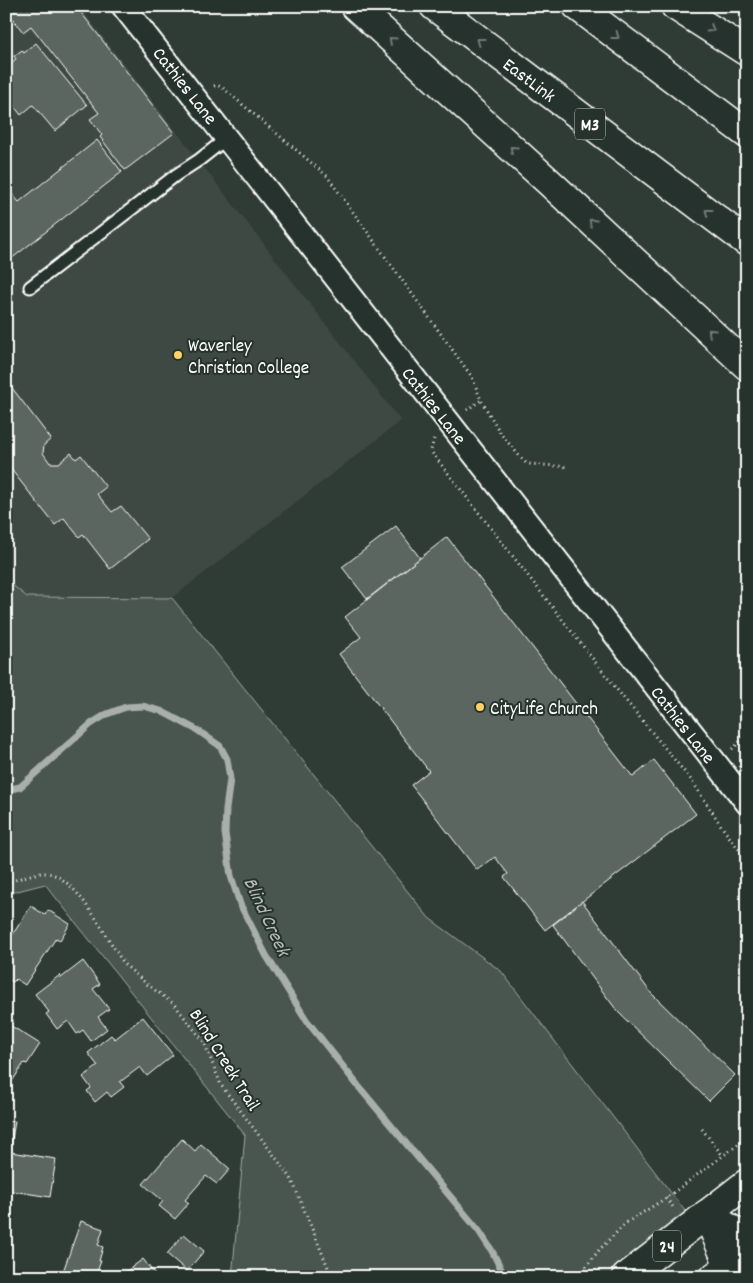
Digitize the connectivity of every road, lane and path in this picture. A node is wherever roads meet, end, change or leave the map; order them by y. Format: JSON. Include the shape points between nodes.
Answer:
{"nodes":[{"id":1,"x":124,"y":6,"type":"edge"},
{"id":2,"x":355,"y":6,"type":"edge"},
{"id":3,"x":434,"y":6,"type":"edge"},
{"id":4,"x":577,"y":6,"type":"edge"},
{"id":5,"x":675,"y":6,"type":"edge"},
{"id":6,"x":747,"y":52,"type":"edge"},
{"id":7,"x":210,"y":90,"type":"dead end"},
{"id":8,"x":747,"y":134,"type":"edge"},
{"id":9,"x":227,"y":138,"type":"junction"},
{"id":10,"x":747,"y":242,"type":"edge"},
{"id":11,"x":30,"y":287,"type":"dead end"},
{"id":12,"x":747,"y":366,"type":"edge"},
{"id":13,"x":434,"y":436,"type":"dead end"},
{"id":14,"x":569,"y":467,"type":"dead end"},
{"id":15,"x":742,"y":735,"type":"dead end"},
{"id":16,"x":729,"y":751,"type":"dead end"},
{"id":17,"x":747,"y":803,"type":"edge"},
{"id":18,"x":747,"y":860,"type":"edge"},
{"id":19,"x":6,"y":883,"type":"edge"},
{"id":20,"x":702,"y":1129,"type":"dead end"},
{"id":21,"x":747,"y":1138,"type":"edge"},
{"id":22,"x":723,"y":1156,"type":"junction"},
{"id":23,"x":747,"y":1183,"type":"edge"},
{"id":24,"x":666,"y":1198,"type":"junction"},
{"id":25,"x":674,"y":1208,"type":"dead end"},
{"id":26,"x":707,"y":1214,"type":"junction"},
{"id":27,"x":747,"y":1240,"type":"edge"},
{"id":28,"x":732,"y":1268,"type":"edge"},
{"id":29,"x":332,"y":1277,"type":"edge"},
{"id":30,"x":546,"y":1277,"type":"edge"},
{"id":31,"x":568,"y":1277,"type":"edge"},
{"id":32,"x":575,"y":1277,"type":"edge"},
{"id":33,"x":626,"y":1277,"type":"edge"}],
"edges":[{"from":1,"to":9,"type":"street","name":"Cathies Lane"},
{"from":12,"to":2,"type":"main road","one_way":true},
{"from":10,"to":3,"type":"main road","name":"EastLink","number":"M3","one_way":true},
{"from":4,"to":8,"type":"main road","one_way":true},
{"from":5,"to":6,"type":"main road","one_way":true},
{"from":7,"to":14,"type":"path","via":[[213,86],[220,86],[327,176],[472,377],[480,400],[521,458],[530,464]]},
{"from":9,"to":11,"type":"lane"},
{"from":9,"to":17,"type":"street","name":"Cathies Lane"},
{"from":13,"to":18,"type":"path","via":[[433,454],[692,782]]},
{"from":15,"to":16,"type":"path"},
{"from":19,"to":29,"type":"path","name":"Blind Creek Trail","via":[[47,873],[62,878],[83,901],[125,965],[179,1010],[204,1042],[215,1072],[232,1100],[291,1178]]},
{"from":20,"to":22,"type":"path"},
{"from":21,"to":22,"type":"path"},
{"from":22,"to":24,"type":"path"},
{"from":23,"to":26,"type":"main road","number":"24"},
{"from":24,"to":25,"type":"path"},
{"from":24,"to":32,"type":"path","via":[[626,1223]]},
{"from":26,"to":27,"type":"main road"},
{"from":26,"to":28,"type":"main road"},
{"from":26,"to":33,"type":"main road","number":"24"},
{"from":30,"to":31,"type":"path","via":[[559,1271]]}]}
